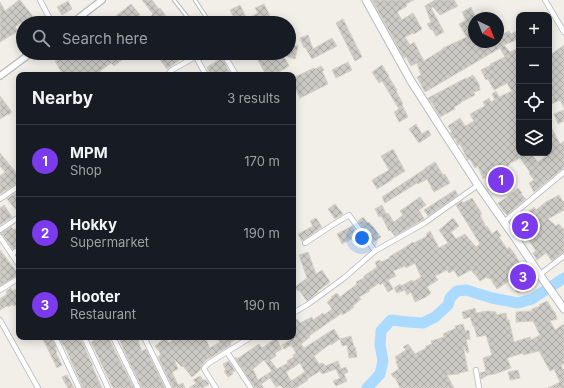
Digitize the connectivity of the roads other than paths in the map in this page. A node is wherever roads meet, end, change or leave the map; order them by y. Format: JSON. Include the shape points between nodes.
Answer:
{"nodes":[{"id":1,"x":40,"y":0,"type":"edge"},
{"id":2,"x":102,"y":0,"type":"edge"},
{"id":3,"x":174,"y":0,"type":"edge"},
{"id":4,"x":195,"y":0,"type":"edge"},
{"id":5,"x":366,"y":0,"type":"edge"},
{"id":6,"x":545,"y":0,"type":"edge"},
{"id":7,"x":48,"y":16,"type":"edge"},
{"id":8,"x":81,"y":16,"type":"edge"},
{"id":9,"x":187,"y":16,"type":"edge"},
{"id":10,"x":205,"y":16,"type":"edge"},
{"id":11,"x":564,"y":32,"type":"edge"},
{"id":12,"x":22,"y":60,"type":"edge"},
{"id":13,"x":192,"y":60,"type":"edge"},
{"id":14,"x":198,"y":60,"type":"edge"},
{"id":15,"x":227,"y":60,"type":"edge"},
{"id":16,"x":175,"y":72,"type":"edge"},
{"id":17,"x":204,"y":72,"type":"edge"},
{"id":18,"x":234,"y":72,"type":"edge"},
{"id":19,"x":0,"y":76,"type":"edge"},
{"id":20,"x":564,"y":172,"type":"edge"},
{"id":21,"x":478,"y":185,"type":"junction"},
{"id":22,"x":16,"y":188,"type":"edge"},
{"id":23,"x":0,"y":199,"type":"edge"},
{"id":24,"x":16,"y":219,"type":"edge"},
{"id":25,"x":504,"y":222,"type":"junction"},
{"id":26,"x":0,"y":230,"type":"edge"},
{"id":27,"x":0,"y":237,"type":"edge"},
{"id":28,"x":305,"y":243,"type":"dead end"},
{"id":29,"x":16,"y":251,"type":"edge"},
{"id":30,"x":375,"y":251,"type":"junction"},
{"id":31,"x":12,"y":254,"type":"junction"},
{"id":32,"x":564,"y":256,"type":"edge"},
{"id":33,"x":16,"y":260,"type":"edge"},
{"id":34,"x":540,"y":276,"type":"junction"},
{"id":35,"x":16,"y":280,"type":"edge"},
{"id":36,"x":0,"y":290,"type":"edge"},
{"id":37,"x":564,"y":309,"type":"edge"},
{"id":38,"x":296,"y":311,"type":"edge"},
{"id":39,"x":0,"y":320,"type":"edge"},
{"id":40,"x":56,"y":340,"type":"edge"},
{"id":41,"x":85,"y":340,"type":"edge"},
{"id":42,"x":115,"y":340,"type":"edge"},
{"id":43,"x":145,"y":340,"type":"edge"},
{"id":44,"x":246,"y":340,"type":"edge"},
{"id":45,"x":227,"y":352,"type":"junction"},
{"id":46,"x":476,"y":370,"type":"dead end"},
{"id":47,"x":38,"y":388,"type":"edge"},
{"id":48,"x":79,"y":388,"type":"edge"},
{"id":49,"x":108,"y":388,"type":"edge"},
{"id":50,"x":138,"y":388,"type":"edge"},
{"id":51,"x":169,"y":388,"type":"edge"},
{"id":52,"x":216,"y":388,"type":"edge"},
{"id":53,"x":251,"y":388,"type":"edge"},
{"id":54,"x":479,"y":388,"type":"edge"}],
"edges":[{"from":1,"to":7,"type":"street"},
{"from":2,"to":8,"type":"street"},
{"from":3,"to":9,"type":"lane"},
{"from":4,"to":10,"type":"lane"},
{"from":5,"to":21,"type":"main road","via":[[411,81]]},
{"from":6,"to":11,"type":"street"},
{"from":12,"to":19,"type":"street"},
{"from":13,"to":16,"type":"street"},
{"from":14,"to":17,"type":"street"},
{"from":15,"to":18,"type":"street"},
{"from":20,"to":25,"type":"street"},
{"from":21,"to":25,"type":"main road"},
{"from":21,"to":30,"type":"street","via":[[423,224]]},
{"from":22,"to":23,"type":"street"},
{"from":24,"to":26,"type":"street"},
{"from":25,"to":34,"type":"main road"},
{"from":27,"to":31,"type":"street"},
{"from":28,"to":30,"type":"street","via":[[349,215]]},
{"from":29,"to":31,"type":"street"},
{"from":30,"to":38,"type":"street","via":[[344,278]]},
{"from":31,"to":33,"type":"street"},
{"from":32,"to":34,"type":"street"},
{"from":34,"to":37,"type":"main road"},
{"from":35,"to":36,"type":"street"},
{"from":39,"to":47,"type":"street"},
{"from":40,"to":48,"type":"street"},
{"from":41,"to":49,"type":"street"},
{"from":42,"to":50,"type":"street"},
{"from":43,"to":51,"type":"street"},
{"from":44,"to":45,"type":"street"},
{"from":45,"to":52,"type":"street","via":[[204,369]]},
{"from":45,"to":53,"type":"street"},
{"from":46,"to":54,"type":"street"}]}
